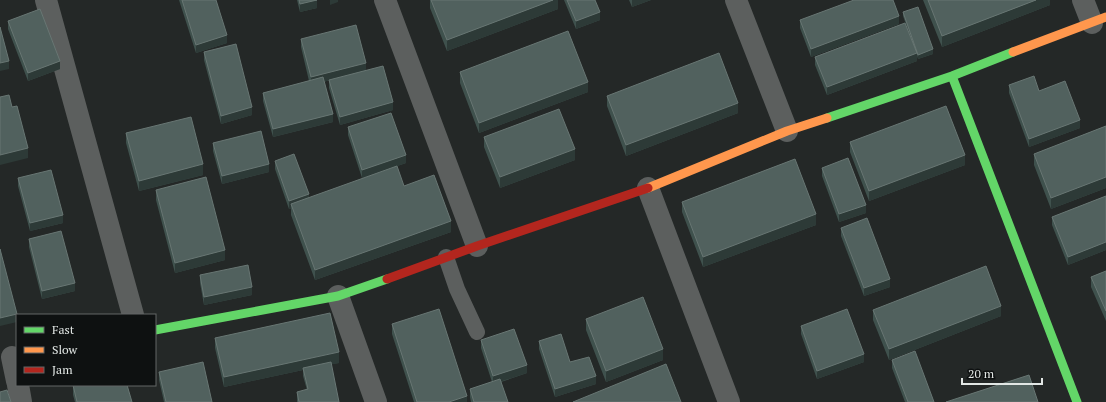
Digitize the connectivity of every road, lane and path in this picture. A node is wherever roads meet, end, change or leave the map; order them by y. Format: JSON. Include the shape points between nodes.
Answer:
{"nodes":[{"id":1,"x":46,"y":0,"type":"edge"},
{"id":2,"x":385,"y":0,"type":"edge"},
{"id":3,"x":736,"y":0,"type":"edge"},
{"id":4,"x":1083,"y":0,"type":"edge"},
{"id":5,"x":1099,"y":20,"type":"edge"},
{"id":6,"x":952,"y":76,"type":"junction"},
{"id":7,"x":787,"y":131,"type":"junction"},
{"id":8,"x":648,"y":188,"type":"junction"},
{"id":9,"x":476,"y":246,"type":"junction"},
{"id":10,"x":446,"y":257,"type":"junction"},
{"id":11,"x":338,"y":296,"type":"junction"},
{"id":12,"x":133,"y":314,"type":"edge"},
{"id":13,"x":156,"y":330,"type":"edge"},
{"id":14,"x":476,"y":332,"type":"dead end"},
{"id":15,"x":10,"y":357,"type":"edge"},
{"id":16,"x":16,"y":378,"type":"edge"},
{"id":17,"x":18,"y":386,"type":"edge"},
{"id":18,"x":21,"y":402,"type":"edge"},
{"id":19,"x":376,"y":402,"type":"edge"},
{"id":20,"x":728,"y":402,"type":"edge"},
{"id":21,"x":1077,"y":402,"type":"edge"}],
"edges":[{"from":1,"to":12,"type":"street"},
{"from":2,"to":9,"type":"street"},
{"from":3,"to":7,"type":"street"},
{"from":4,"to":5,"type":"street"},
{"from":5,"to":6,"type":"street"},
{"from":6,"to":7,"type":"street"},
{"from":6,"to":21,"type":"street"},
{"from":7,"to":8,"type":"street"},
{"from":8,"to":9,"type":"street"},
{"from":8,"to":20,"type":"street"},
{"from":9,"to":10,"type":"street"},
{"from":10,"to":11,"type":"street"},
{"from":10,"to":14,"type":"lane"},
{"from":11,"to":13,"type":"street"},
{"from":11,"to":19,"type":"street"},
{"from":15,"to":16,"type":"street"},
{"from":17,"to":18,"type":"street"}]}
